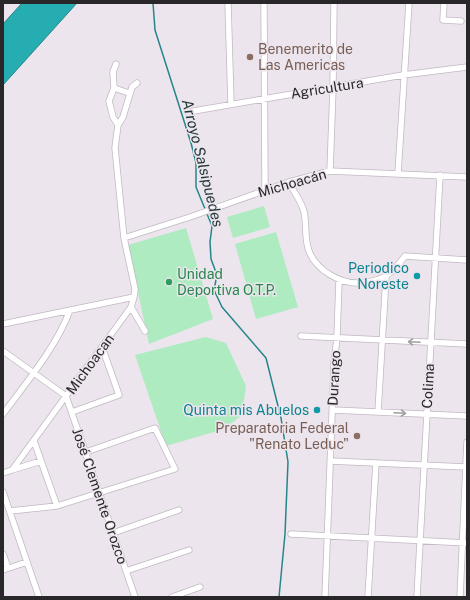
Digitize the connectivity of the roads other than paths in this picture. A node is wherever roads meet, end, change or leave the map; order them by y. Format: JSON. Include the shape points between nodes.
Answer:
{"nodes":[{"id":1,"x":228,"y":3,"type":"edge"},
{"id":2,"x":264,"y":3,"type":"edge"},
{"id":3,"x":334,"y":3,"type":"edge"},
{"id":4,"x":408,"y":3,"type":"edge"},
{"id":5,"x":444,"y":3,"type":"edge"},
{"id":6,"x":461,"y":21,"type":"dead end"},
{"id":7,"x":116,"y":64,"type":"dead end"},
{"id":8,"x":467,"y":67,"type":"edge"},
{"id":9,"x":403,"y":75,"type":"junction"},
{"id":10,"x":137,"y":83,"type":"dead end"},
{"id":11,"x":114,"y":88,"type":"junction"},
{"id":12,"x":333,"y":88,"type":"junction"},
{"id":13,"x":129,"y":93,"type":"junction"},
{"id":14,"x":265,"y":98,"type":"junction"},
{"id":15,"x":231,"y":104,"type":"junction"},
{"id":16,"x":188,"y":112,"type":"dead end"},
{"id":17,"x":118,"y":125,"type":"junction"},
{"id":18,"x":330,"y":171,"type":"junction"},
{"id":19,"x":398,"y":173,"type":"junction"},
{"id":20,"x":440,"y":175,"type":"junction"},
{"id":21,"x":467,"y":177,"type":"edge"},
{"id":22,"x":288,"y":182,"type":"junction"},
{"id":23,"x":265,"y":190,"type":"junction"},
{"id":24,"x":124,"y":238,"type":"junction"},
{"id":25,"x":435,"y":258,"type":"junction"},
{"id":26,"x":467,"y":260,"type":"edge"},
{"id":27,"x":386,"y":277,"type":"junction"},
{"id":28,"x":339,"y":280,"type":"junction"},
{"id":29,"x":134,"y":296,"type":"junction"},
{"id":30,"x":131,"y":307,"type":"junction"},
{"id":31,"x":70,"y":310,"type":"junction"},
{"id":32,"x":3,"y":324,"type":"edge"},
{"id":33,"x":144,"y":331,"type":"dead end"},
{"id":34,"x":301,"y":336,"type":"dead end"},
{"id":35,"x":337,"y":338,"type":"junction"},
{"id":36,"x":383,"y":340,"type":"junction"},
{"id":37,"x":431,"y":342,"type":"junction"},
{"id":38,"x":467,"y":344,"type":"edge"},
{"id":39,"x":102,"y":347,"type":"junction"},
{"id":40,"x":3,"y":351,"type":"edge"},
{"id":41,"x":33,"y":373,"type":"junction"},
{"id":42,"x":66,"y":396,"type":"junction"},
{"id":43,"x":333,"y":410,"type":"junction"},
{"id":44,"x":72,"y":412,"type":"junction"},
{"id":45,"x":378,"y":412,"type":"junction"},
{"id":46,"x":3,"y":414,"type":"edge"},
{"id":47,"x":427,"y":414,"type":"junction"},
{"id":48,"x":467,"y":416,"type":"edge"},
{"id":49,"x":34,"y":441,"type":"junction"},
{"id":50,"x":467,"y":442,"type":"edge"},
{"id":51,"x":86,"y":452,"type":"junction"},
{"id":52,"x":41,"y":461,"type":"junction"},
{"id":53,"x":330,"y":461,"type":"junction"},
{"id":54,"x":376,"y":463,"type":"junction"},
{"id":55,"x":424,"y":465,"type":"junction"},
{"id":56,"x":466,"y":467,"type":"junction"},
{"id":57,"x":12,"y":470,"type":"junction"},
{"id":58,"x":3,"y":473,"type":"edge"},
{"id":59,"x":3,"y":492,"type":"edge"},
{"id":60,"x":99,"y":492,"type":"junction"},
{"id":61,"x":57,"y":506,"type":"junction"},
{"id":62,"x":179,"y":510,"type":"dead end"},
{"id":63,"x":10,"y":511,"type":"junction"},
{"id":64,"x":113,"y":533,"type":"junction"},
{"id":65,"x":291,"y":534,"type":"dead end"},
{"id":66,"x":327,"y":536,"type":"junction"},
{"id":67,"x":371,"y":538,"type":"junction"},
{"id":68,"x":420,"y":540,"type":"junction"},
{"id":69,"x":465,"y":542,"type":"edge"},
{"id":70,"x":189,"y":550,"type":"dead end"},
{"id":71,"x":3,"y":554,"type":"edge"},
{"id":72,"x":28,"y":562,"type":"junction"},
{"id":73,"x":5,"y":569,"type":"edge"},
{"id":74,"x":126,"y":571,"type":"junction"},
{"id":75,"x":200,"y":587,"type":"dead end"},
{"id":76,"x":39,"y":597,"type":"edge"},
{"id":77,"x":134,"y":597,"type":"edge"},
{"id":78,"x":172,"y":597,"type":"edge"},
{"id":79,"x":325,"y":597,"type":"edge"},
{"id":80,"x":368,"y":597,"type":"edge"},
{"id":81,"x":417,"y":597,"type":"edge"},
{"id":82,"x":460,"y":597,"type":"edge"}],
"edges":[{"from":1,"to":15,"type":"street"},
{"from":2,"to":14,"type":"street"},
{"from":3,"to":12,"type":"street"},
{"from":4,"to":9,"type":"street"},
{"from":5,"to":6,"type":"street","via":[[443,20]]},
{"from":7,"to":11,"type":"street","via":[[113,72]]},
{"from":8,"to":9,"type":"street","name":"Agricultura"},
{"from":9,"to":12,"type":"street","name":"Agricultura"},
{"from":9,"to":19,"type":"street"},
{"from":10,"to":13,"type":"street"},
{"from":11,"to":13,"type":"street"},
{"from":11,"to":17,"type":"street","via":[[109,101]]},
{"from":12,"to":14,"type":"street","name":"Agricultura"},
{"from":12,"to":18,"type":"street"},
{"from":13,"to":17,"type":"street","name":"Michoacan"},
{"from":14,"to":15,"type":"street","name":"Agricultura"},
{"from":14,"to":23,"type":"street"},
{"from":15,"to":16,"type":"street","name":"Agricultura"},
{"from":17,"to":24,"type":"street","name":"Michoacan","via":[[115,148]]},
{"from":18,"to":19,"type":"street","name":"Michoacán"},
{"from":18,"to":22,"type":"street","name":"Michoacán"},
{"from":19,"to":20,"type":"street","name":"Michoacán"},
{"from":20,"to":21,"type":"street","name":"Michoacán"},
{"from":20,"to":25,"type":"street","name":"Colima"},
{"from":22,"to":23,"type":"street","name":"Michoacán"},
{"from":22,"to":28,"type":"street","via":[[304,210],[309,251],[316,264]]},
{"from":23,"to":24,"type":"street","name":"Michoacán"},
{"from":24,"to":29,"type":"street","name":"Michoacan","via":[[135,288]]},
{"from":25,"to":26,"type":"street"},
{"from":25,"to":27,"type":"street","via":[[405,256],[397,268]]},
{"from":25,"to":37,"type":"street","name":"Colima"},
{"from":27,"to":28,"type":"street","via":[[377,281],[353,283]]},
{"from":27,"to":36,"type":"street"},
{"from":28,"to":35,"type":"street","name":"Durango"},
{"from":29,"to":30,"type":"street","name":"Michoacan"},
{"from":29,"to":31,"type":"street"},
{"from":30,"to":33,"type":"street"},
{"from":30,"to":39,"type":"street","name":"Michoacan"},
{"from":31,"to":32,"type":"street"},
{"from":31,"to":41,"type":"street","via":[[64,326]]},
{"from":34,"to":35,"type":"street"},
{"from":35,"to":36,"type":"street"},
{"from":35,"to":43,"type":"street","name":"Durango"},
{"from":37,"to":36,"type":"street","one_way":true},
{"from":36,"to":45,"type":"street"},
{"from":37,"to":38,"type":"street"},
{"from":37,"to":47,"type":"street","name":"Colima"},
{"from":39,"to":42,"type":"street","name":"Michoacan"},
{"from":39,"to":44,"type":"street","via":[[119,395]]},
{"from":40,"to":41,"type":"street"},
{"from":41,"to":42,"type":"street"},
{"from":41,"to":46,"type":"street"},
{"from":42,"to":44,"type":"street","name":"José Clemente Orozco"},
{"from":42,"to":49,"type":"street","name":"Michoacan"},
{"from":43,"to":45,"type":"street"},
{"from":43,"to":53,"type":"street","name":"Durango"},
{"from":44,"to":51,"type":"street","name":"José Clemente Orozco"},
{"from":45,"to":47,"type":"street","one_way":true},
{"from":47,"to":48,"type":"street"},
{"from":47,"to":55,"type":"street","name":"Colima"},
{"from":49,"to":52,"type":"street"},
{"from":49,"to":57,"type":"street","name":"Michoacan"},
{"from":50,"to":56,"type":"street"},
{"from":51,"to":60,"type":"street","name":"José Clemente Orozco"},
{"from":51,"to":60,"type":"street","via":[[155,428],[174,469]]},
{"from":52,"to":57,"type":"street"},
{"from":52,"to":61,"type":"street"},
{"from":53,"to":54,"type":"street"},
{"from":53,"to":66,"type":"street","name":"Durango"},
{"from":54,"to":55,"type":"street"},
{"from":54,"to":67,"type":"street"},
{"from":55,"to":56,"type":"street"},
{"from":55,"to":68,"type":"street","name":"Colima"},
{"from":56,"to":69,"type":"street"},
{"from":57,"to":58,"type":"street"},
{"from":59,"to":63,"type":"street"},
{"from":60,"to":61,"type":"street"},
{"from":60,"to":64,"type":"street","name":"José Clemente Orozco"},
{"from":61,"to":63,"type":"street"},
{"from":62,"to":64,"type":"street"},
{"from":63,"to":72,"type":"street"},
{"from":64,"to":74,"type":"street","name":"José Clemente Orozco"},
{"from":65,"to":66,"type":"street"},
{"from":66,"to":67,"type":"street"},
{"from":66,"to":79,"type":"street","name":"Durango"},
{"from":67,"to":68,"type":"street"},
{"from":67,"to":80,"type":"street"},
{"from":68,"to":69,"type":"street"},
{"from":68,"to":81,"type":"street","name":"Colima"},
{"from":69,"to":82,"type":"street"},
{"from":70,"to":74,"type":"street"},
{"from":71,"to":73,"type":"street"},
{"from":72,"to":73,"type":"street"},
{"from":72,"to":76,"type":"street"},
{"from":74,"to":77,"type":"street","name":"José Clemente Orozco"},
{"from":75,"to":78,"type":"street"}]}
